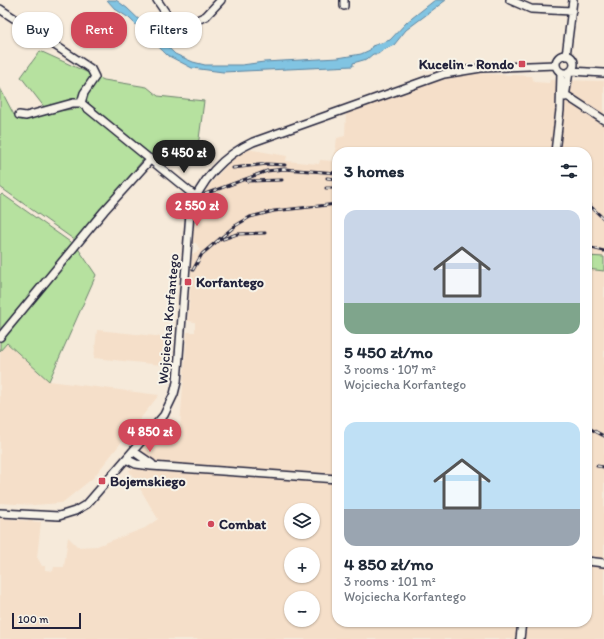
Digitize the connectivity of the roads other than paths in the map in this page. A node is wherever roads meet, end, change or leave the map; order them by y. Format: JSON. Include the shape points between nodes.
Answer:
{"nodes":[{"id":1,"x":156,"y":0,"type":"edge"},
{"id":2,"x":221,"y":0,"type":"edge"},
{"id":3,"x":510,"y":0,"type":"edge"},
{"id":4,"x":573,"y":0,"type":"edge"},
{"id":5,"x":0,"y":9,"type":"edge"},
{"id":6,"x":572,"y":11,"type":"junction"},
{"id":7,"x":566,"y":56,"type":"junction"},
{"id":8,"x":574,"y":63,"type":"junction"},
{"id":9,"x":556,"y":65,"type":"junction"},
{"id":10,"x":570,"y":71,"type":"junction"},
{"id":11,"x":561,"y":72,"type":"junction"},
{"id":12,"x":600,"y":73,"type":"edge"},
{"id":13,"x":561,"y":87,"type":"junction"},
{"id":14,"x":566,"y":95,"type":"junction"},
{"id":15,"x":81,"y":103,"type":"junction"},
{"id":16,"x":560,"y":110,"type":"junction"},
{"id":17,"x":19,"y":115,"type":"dead end"},
{"id":18,"x":604,"y":120,"type":"edge"},
{"id":19,"x":556,"y":147,"type":"edge"},
{"id":20,"x":151,"y":159,"type":"junction"},
{"id":21,"x":195,"y":196,"type":"junction"},
{"id":22,"x":0,"y":337,"type":"edge"},
{"id":23,"x":133,"y":451,"type":"junction"},
{"id":24,"x":126,"y":459,"type":"junction"},
{"id":25,"x":160,"y":467,"type":"junction"},
{"id":26,"x":332,"y":479,"type":"edge"},
{"id":27,"x":0,"y":513,"type":"edge"},
{"id":28,"x":592,"y":562,"type":"edge"},
{"id":29,"x":604,"y":563,"type":"edge"},
{"id":30,"x":521,"y":627,"type":"edge"},
{"id":31,"x":520,"y":639,"type":"edge"}],
"edges":[{"from":1,"to":2,"type":"street","via":[[174,25],[180,28],[206,16]]},
{"from":3,"to":6,"type":"street","via":[[531,8]]},
{"from":4,"to":6,"type":"street"},
{"from":5,"to":15,"type":"street","via":[[91,69],[95,77],[84,92]]},
{"from":6,"to":7,"type":"street"},
{"from":7,"to":8,"type":"street"},
{"from":7,"to":9,"type":"street","via":[[559,58]]},
{"from":8,"to":10,"type":"street"},
{"from":8,"to":12,"type":"street"},
{"from":9,"to":11,"type":"street"},
{"from":9,"to":21,"type":"street","name":"Wojciecha Korfantego","via":[[456,71],[276,133],[246,145],[230,155]]},
{"from":10,"to":11,"type":"street"},
{"from":10,"to":12,"type":"street"},
{"from":10,"to":14,"type":"street"},
{"from":11,"to":13,"type":"street"},
{"from":13,"to":14,"type":"street"},
{"from":13,"to":16,"type":"street"},
{"from":14,"to":16,"type":"street"},
{"from":14,"to":18,"type":"street"},
{"from":15,"to":17,"type":"street","via":[[26,116]]},
{"from":15,"to":20,"type":"street"},
{"from":16,"to":19,"type":"street"},
{"from":20,"to":21,"type":"street"},
{"from":20,"to":22,"type":"street","via":[[104,211]]},
{"from":21,"to":23,"type":"street","name":"Wojciecha Korfantego","via":[[188,220],[177,382],[164,415]]},
{"from":23,"to":24,"type":"street","name":"Wojciecha Korfantego"},
{"from":23,"to":25,"type":"street","via":[[150,464]]},
{"from":24,"to":25,"type":"street","via":[[136,464]]},
{"from":24,"to":27,"type":"street","name":"Wojciecha Korfantego","via":[[97,494],[75,511],[52,516]]},
{"from":25,"to":26,"type":"street"},
{"from":28,"to":29,"type":"street"},
{"from":30,"to":31,"type":"street"}]}
